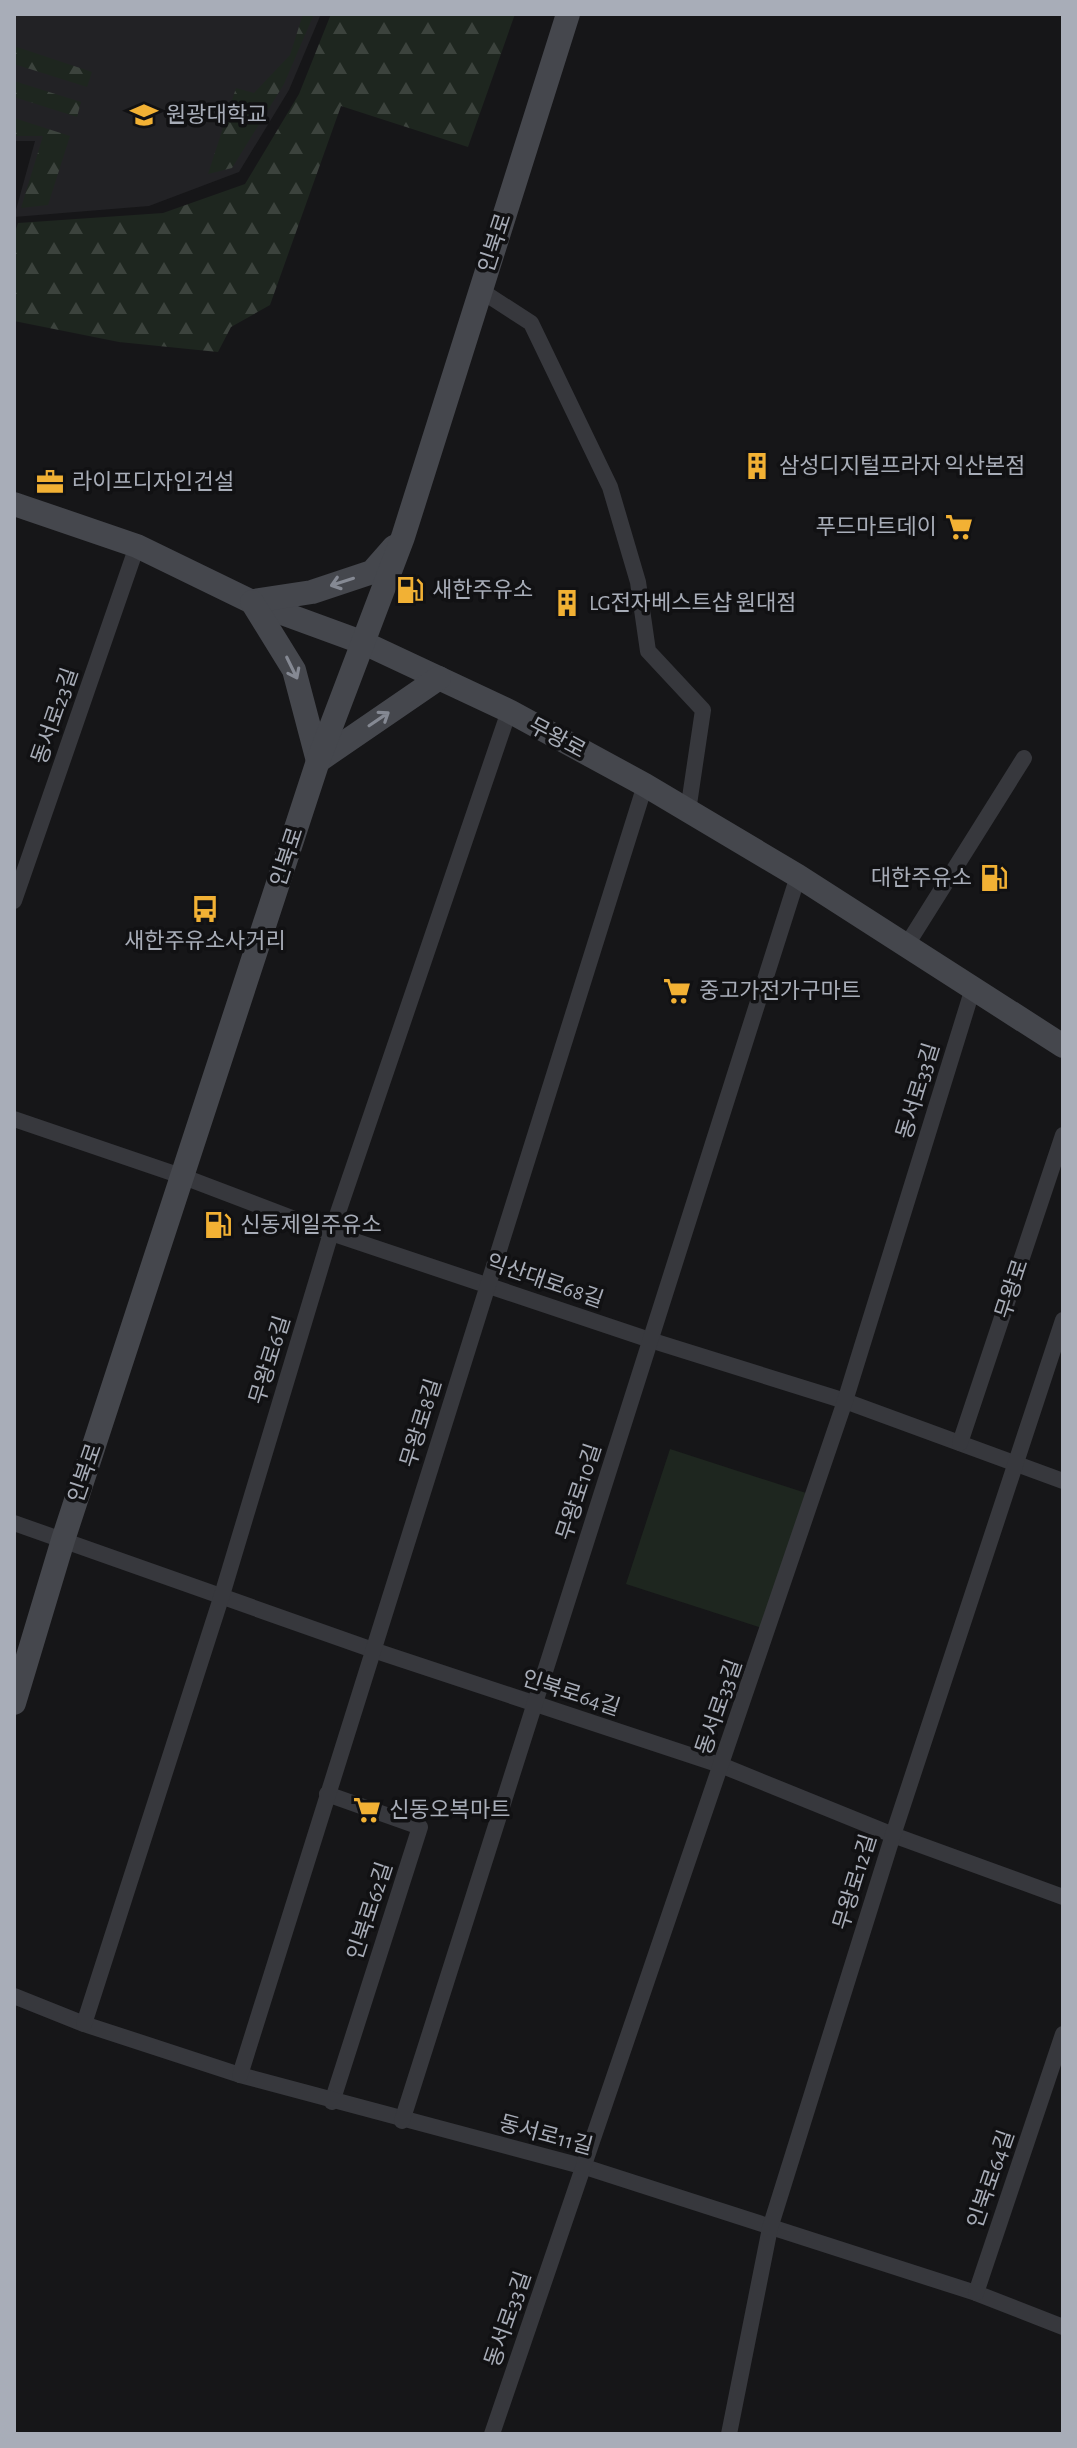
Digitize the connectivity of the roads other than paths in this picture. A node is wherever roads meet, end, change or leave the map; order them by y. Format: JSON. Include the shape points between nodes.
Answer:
{"nodes":[{"id":1,"x":568,"y":14,"type":"edge"},
{"id":2,"x":480,"y":290,"type":"junction"},
{"id":3,"x":14,"y":504,"type":"edge"},
{"id":4,"x":403,"y":537,"type":"junction"},
{"id":5,"x":137,"y":546,"type":"junction"},
{"id":6,"x":252,"y":602,"type":"junction"},
{"id":7,"x":364,"y":643,"type":"junction"},
{"id":8,"x":439,"y":678,"type":"junction"},
{"id":9,"x":509,"y":711,"type":"junction"},
{"id":10,"x":1024,"y":758,"type":"dead end"},
{"id":11,"x":318,"y":761,"type":"junction"},
{"id":12,"x":645,"y":785,"type":"junction"},
{"id":13,"x":688,"y":811,"type":"junction"},
{"id":14,"x":798,"y":876,"type":"junction"},
{"id":15,"x":14,"y":901,"type":"edge"},
{"id":16,"x":908,"y":943,"type":"junction"},
{"id":17,"x":973,"y":988,"type":"junction"},
{"id":18,"x":1063,"y":1046,"type":"edge"},
{"id":19,"x":14,"y":1119,"type":"edge"},
{"id":20,"x":1063,"y":1135,"type":"edge"},
{"id":21,"x":184,"y":1177,"type":"junction"},
{"id":22,"x":331,"y":1233,"type":"junction"},
{"id":23,"x":487,"y":1285,"type":"junction"},
{"id":24,"x":1063,"y":1320,"type":"edge"},
{"id":25,"x":650,"y":1340,"type":"junction"},
{"id":26,"x":1058,"y":1354,"type":"edge"},
{"id":27,"x":845,"y":1401,"type":"junction"},
{"id":28,"x":960,"y":1443,"type":"junction"},
{"id":29,"x":1016,"y":1464,"type":"junction"},
{"id":30,"x":1063,"y":1481,"type":"edge"},
{"id":31,"x":14,"y":1523,"type":"edge"},
{"id":32,"x":63,"y":1540,"type":"junction"},
{"id":33,"x":222,"y":1595,"type":"junction"},
{"id":34,"x":373,"y":1650,"type":"junction"},
{"id":35,"x":14,"y":1703,"type":"edge"},
{"id":36,"x":534,"y":1704,"type":"junction"},
{"id":37,"x":723,"y":1766,"type":"junction"},
{"id":38,"x":327,"y":1794,"type":"junction"},
{"id":39,"x":893,"y":1835,"type":"junction"},
{"id":40,"x":1063,"y":1897,"type":"edge"},
{"id":41,"x":14,"y":1996,"type":"edge"},
{"id":42,"x":84,"y":2024,"type":"junction"},
{"id":43,"x":1063,"y":2034,"type":"edge"},
{"id":44,"x":240,"y":2075,"type":"junction"},
{"id":45,"x":332,"y":2102,"type":"junction"},
{"id":46,"x":402,"y":2121,"type":"junction"},
{"id":47,"x":585,"y":2167,"type":"junction"},
{"id":48,"x":770,"y":2228,"type":"junction"},
{"id":49,"x":976,"y":2293,"type":"junction"},
{"id":50,"x":1063,"y":2327,"type":"edge"},
{"id":51,"x":492,"y":2434,"type":"edge"},
{"id":52,"x":729,"y":2434,"type":"edge"}],
"edges":[{"from":1,"to":2,"type":"street","name":"인북로"},
{"from":2,"to":4,"type":"street","name":"인북로"},
{"from":2,"to":13,"type":"street","via":[[531,323],[610,487],[638,582],[648,651],[703,710]]},
{"from":3,"to":5,"type":"street","name":"무왕로"},
{"from":4,"to":6,"type":"street","one_way":true,"via":[[372,572],[312,592]]},
{"from":4,"to":7,"type":"street","name":"인북로"},
{"from":5,"to":6,"type":"street","name":"무왕로"},
{"from":5,"to":15,"type":"street","name":"동서로23길"},
{"from":6,"to":7,"type":"street","name":"무왕로"},
{"from":6,"to":11,"type":"street","one_way":true,"via":[[294,670]]},
{"from":7,"to":8,"type":"street","name":"무왕로"},
{"from":7,"to":11,"type":"street","name":"인북로"},
{"from":8,"to":9,"type":"street","name":"무왕로"},
{"from":11,"to":8,"type":"street","one_way":true},
{"from":9,"to":12,"type":"street","name":"무왕로"},
{"from":9,"to":22,"type":"street","name":"무왕로6길"},
{"from":10,"to":16,"type":"street"},
{"from":11,"to":21,"type":"street","name":"인북로"},
{"from":12,"to":13,"type":"street","name":"무왕로"},
{"from":12,"to":23,"type":"street","name":"무왕로8길"},
{"from":13,"to":14,"type":"street","name":"무왕로"},
{"from":14,"to":16,"type":"street","name":"무왕로"},
{"from":14,"to":25,"type":"street","name":"무왕로10길"},
{"from":16,"to":17,"type":"street","name":"무왕로"},
{"from":17,"to":18,"type":"street","name":"무왕로"},
{"from":17,"to":27,"type":"street","name":"동서로33길"},
{"from":19,"to":21,"type":"street","name":"익산대로68길"},
{"from":20,"to":28,"type":"street","name":"무왕로"},
{"from":21,"to":22,"type":"street","name":"익산대로68길"},
{"from":21,"to":32,"type":"street","name":"인북로"},
{"from":22,"to":23,"type":"street","name":"익산대로68길"},
{"from":22,"to":33,"type":"street","name":"무왕로6길"},
{"from":23,"to":25,"type":"street","name":"익산대로68길"},
{"from":23,"to":34,"type":"street","name":"무왕로8길"},
{"from":24,"to":26,"type":"street","name":"무왕로12길"},
{"from":25,"to":27,"type":"street","name":"익산대로68길"},
{"from":25,"to":36,"type":"street","name":"무왕로10길"},
{"from":26,"to":29,"type":"street","name":"무왕로12길"},
{"from":27,"to":28,"type":"street","name":"익산대로68길"},
{"from":27,"to":37,"type":"street","name":"동서로33길"},
{"from":28,"to":29,"type":"street","name":"익산대로68길"},
{"from":29,"to":30,"type":"street","name":"익산대로68길"},
{"from":29,"to":39,"type":"street","name":"무왕로12길"},
{"from":31,"to":32,"type":"street","name":"인북로64길"},
{"from":32,"to":33,"type":"street","name":"인북로64길"},
{"from":32,"to":35,"type":"street","name":"인북로"},
{"from":33,"to":34,"type":"street","name":"인북로64길"},
{"from":33,"to":42,"type":"street","name":"무왕로6길"},
{"from":34,"to":36,"type":"street","name":"인북로64길"},
{"from":34,"to":38,"type":"street","name":"무왕로8길"},
{"from":36,"to":37,"type":"street","name":"인북로64길"},
{"from":36,"to":46,"type":"street","name":"무왕로10길"},
{"from":37,"to":39,"type":"street","name":"인북로64길"},
{"from":37,"to":47,"type":"street","name":"동서로33길"},
{"from":38,"to":44,"type":"street","name":"무왕로8길"},
{"from":38,"to":45,"type":"street","name":"인북로62길","via":[[420,1827]]},
{"from":39,"to":40,"type":"street","name":"인북로64길"},
{"from":39,"to":48,"type":"street","name":"무왕로12길"},
{"from":41,"to":42,"type":"street","name":"동서로11길"},
{"from":42,"to":44,"type":"street","name":"동서로11길"},
{"from":43,"to":49,"type":"street","name":"인북로64길"},
{"from":44,"to":45,"type":"street","name":"동서로11길"},
{"from":45,"to":46,"type":"street","name":"동서로11길"},
{"from":46,"to":47,"type":"street","name":"동서로11길"},
{"from":47,"to":48,"type":"street","name":"동서로11길"},
{"from":47,"to":51,"type":"street","name":"동서로33길"},
{"from":48,"to":49,"type":"street","name":"동서로11길"},
{"from":48,"to":52,"type":"street","name":"무왕로12길"},
{"from":49,"to":50,"type":"street","name":"동서로11길"}]}
